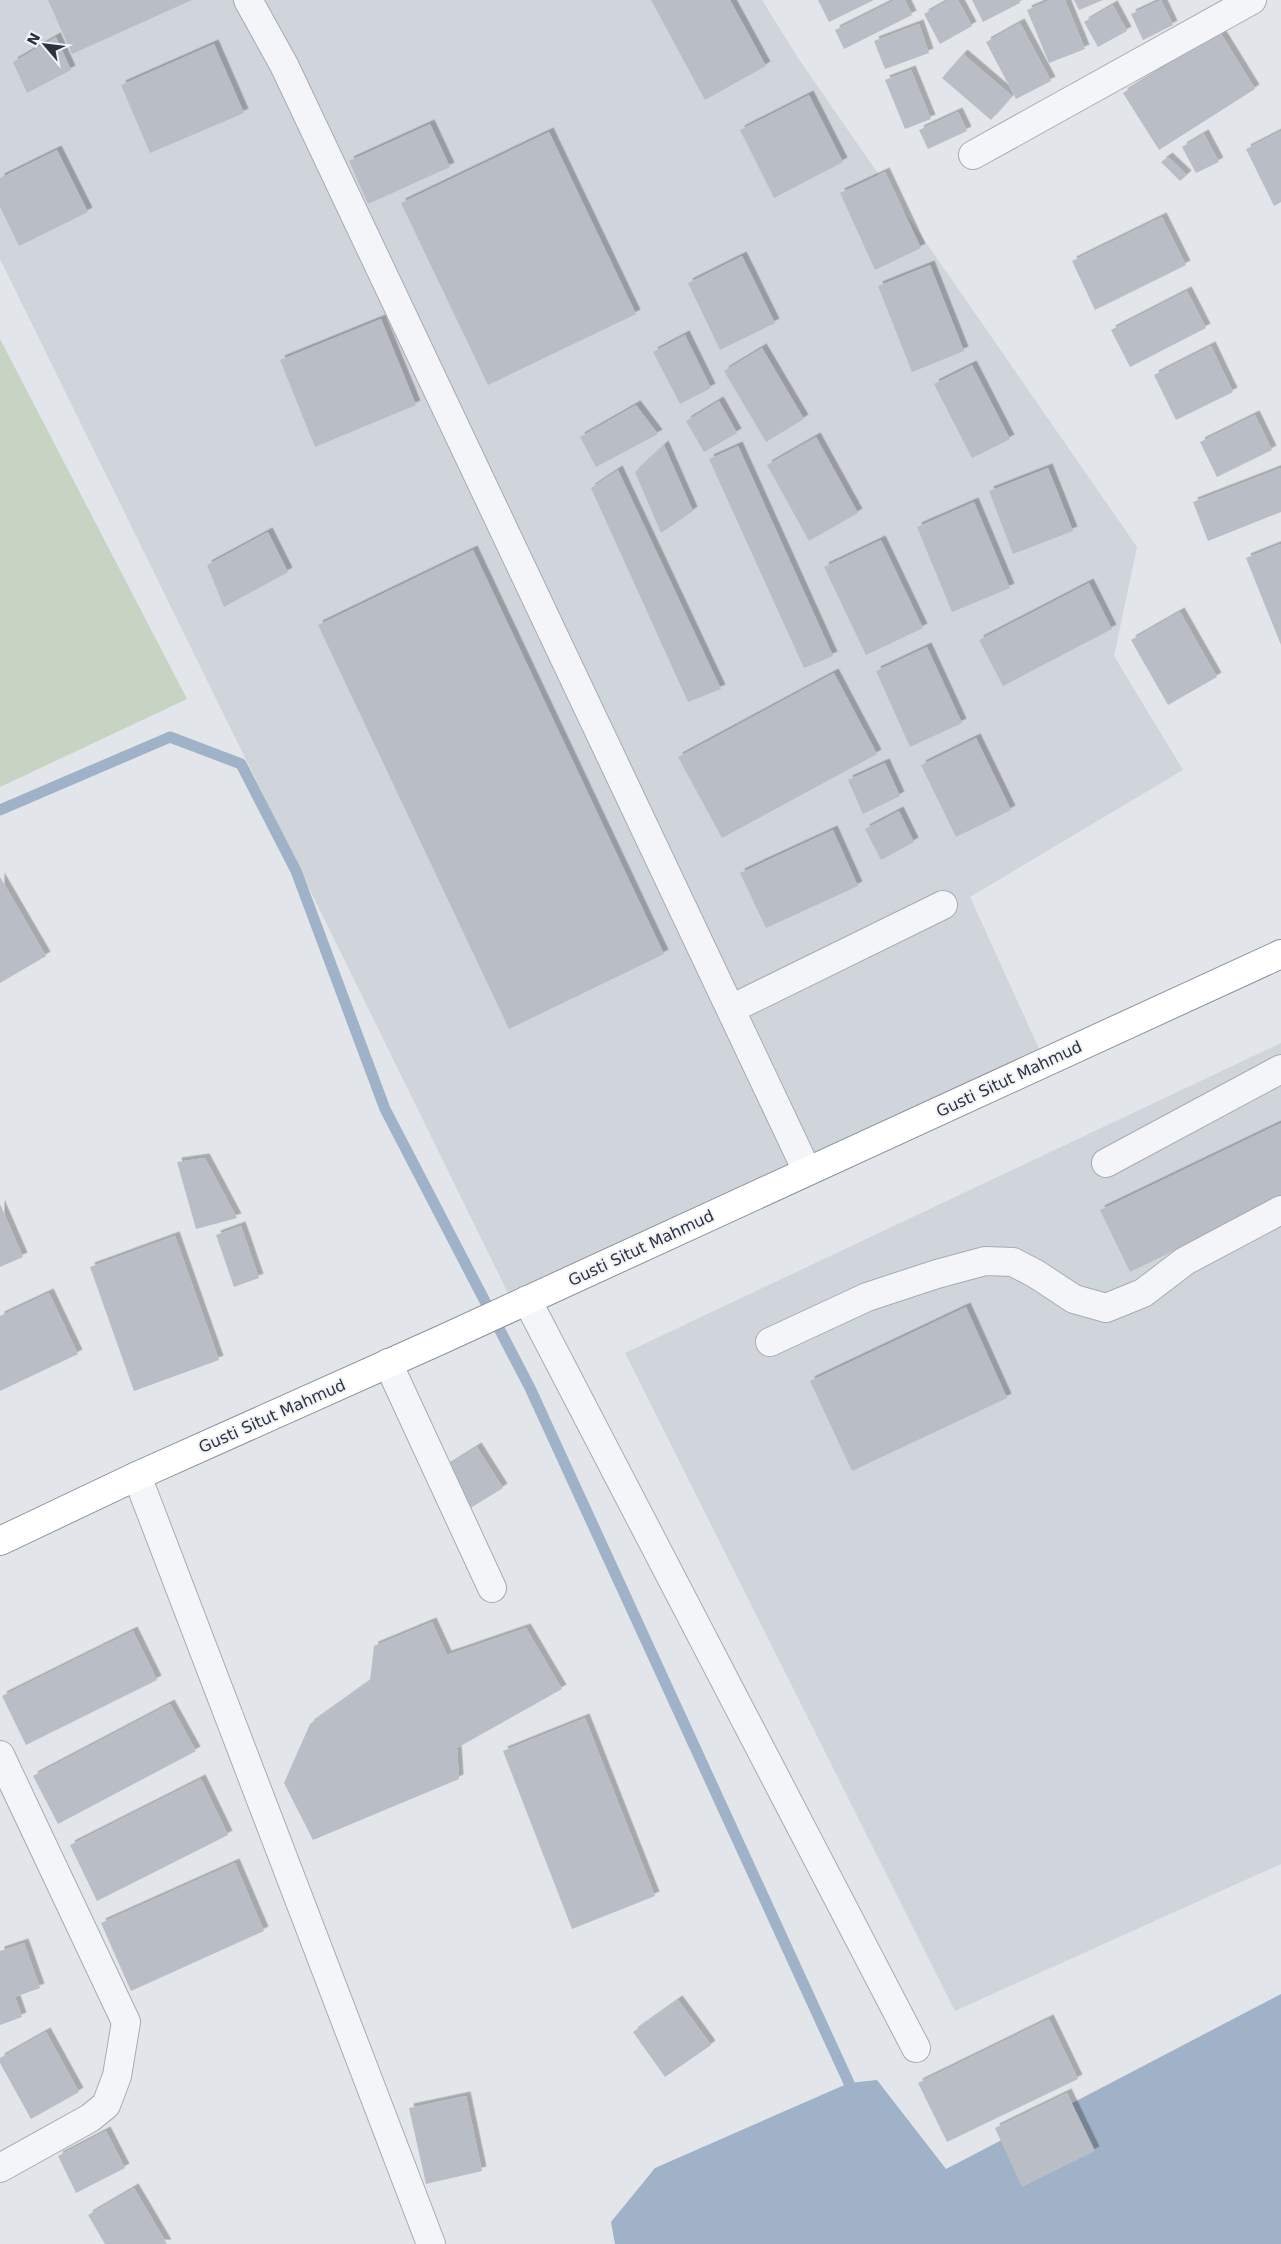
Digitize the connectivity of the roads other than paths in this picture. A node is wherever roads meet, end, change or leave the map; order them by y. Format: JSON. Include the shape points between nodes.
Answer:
{"nodes":[{"id":1,"x":248,"y":0,"type":"edge"},
{"id":2,"x":1252,"y":0,"type":"edge"},
{"id":3,"x":973,"y":155,"type":"dead end"},
{"id":4,"x":943,"y":904,"type":"dead end"},
{"id":5,"x":1281,"y":954,"type":"edge"},
{"id":6,"x":731,"y":1009,"type":"junction"},
{"id":7,"x":1281,"y":1069,"type":"edge"},
{"id":8,"x":1106,"y":1163,"type":"dead end"},
{"id":9,"x":807,"y":1171,"type":"junction"},
{"id":10,"x":1281,"y":1210,"type":"edge"},
{"id":11,"x":527,"y":1300,"type":"junction"},
{"id":12,"x":770,"y":1342,"type":"dead end"},
{"id":13,"x":388,"y":1363,"type":"junction"},
{"id":14,"x":137,"y":1476,"type":"junction"},
{"id":15,"x":0,"y":1541,"type":"edge"},
{"id":16,"x":492,"y":1588,"type":"dead end"},
{"id":17,"x":0,"y":1755,"type":"edge"},
{"id":18,"x":916,"y":2048,"type":"dead end"},
{"id":19,"x":0,"y":2168,"type":"edge"},
{"id":20,"x":431,"y":2244,"type":"edge"}],
"edges":[{"from":1,"to":6,"type":"street","via":[[297,91]]},
{"from":2,"to":3,"type":"street"},
{"from":4,"to":6,"type":"street"},
{"from":5,"to":9,"type":"highway","name":"Gusti Situt Mahmud"},
{"from":6,"to":9,"type":"street"},
{"from":7,"to":8,"type":"street"},
{"from":9,"to":11,"type":"highway","name":"Gusti Situt Mahmud"},
{"from":10,"to":12,"type":"street","via":[[1185,1261],[1143,1293],[1106,1308],[1074,1299],[1013,1262],[985,1261],[867,1297]]},
{"from":11,"to":13,"type":"highway","name":"Gusti Situt Mahmud"},
{"from":11,"to":18,"type":"street"},
{"from":13,"to":14,"type":"highway","name":"Gusti Situt Mahmud"},
{"from":13,"to":16,"type":"street"},
{"from":14,"to":15,"type":"highway","name":"Gusti Situt Mahmud"},
{"from":14,"to":20,"type":"street"},
{"from":17,"to":19,"type":"street","via":[[126,2022],[117,2076],[106,2105],[90,2118]]}]}
